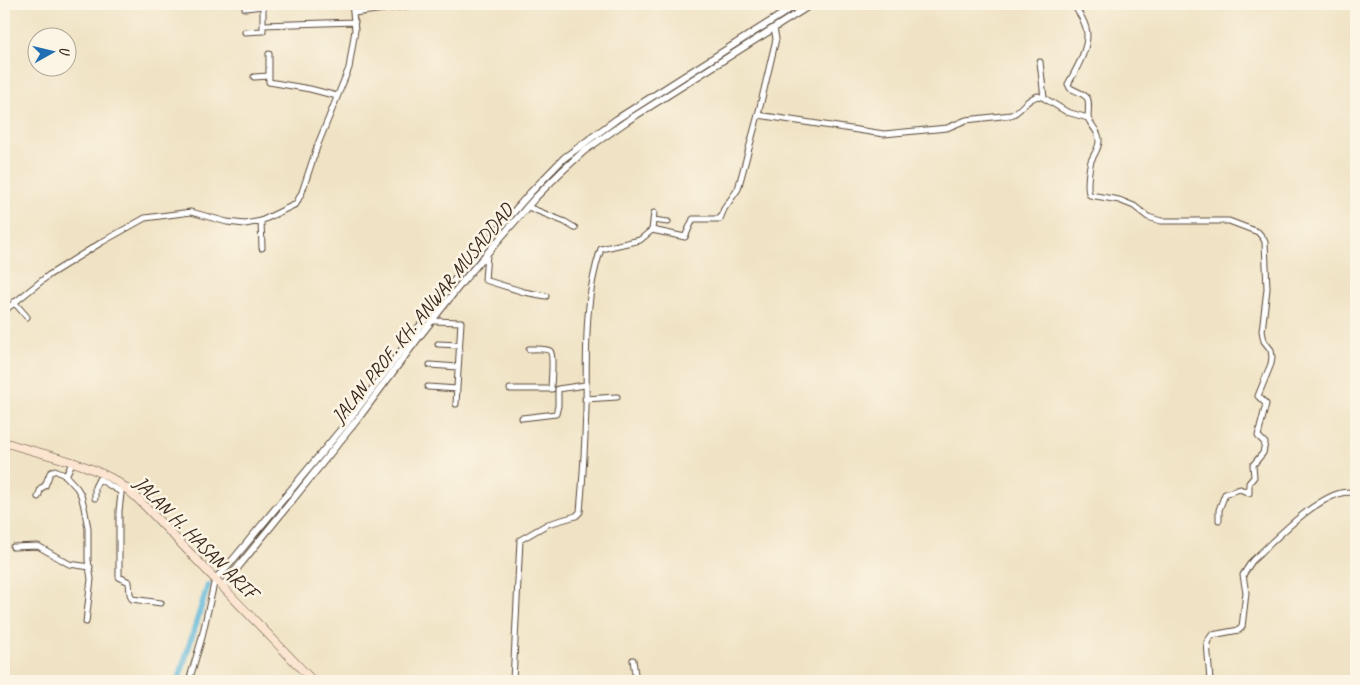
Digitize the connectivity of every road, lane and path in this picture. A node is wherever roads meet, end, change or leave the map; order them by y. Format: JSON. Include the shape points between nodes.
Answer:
{"nodes":[{"id":1,"x":352,"y":4,"type":"edge"},
{"id":2,"x":421,"y":4,"type":"edge"},
{"id":3,"x":798,"y":4,"type":"edge"},
{"id":4,"x":812,"y":4,"type":"edge"},
{"id":5,"x":1073,"y":4,"type":"edge"},
{"id":6,"x":263,"y":5,"type":"edge"},
{"id":7,"x":790,"y":6,"type":"edge"},
{"id":8,"x":245,"y":8,"type":"dead end"},
{"id":9,"x":354,"y":13,"type":"junction"},
{"id":10,"x":794,"y":16,"type":"junction"},
{"id":11,"x":355,"y":22,"type":"junction"},
{"id":12,"x":263,"y":25,"type":"junction"},
{"id":13,"x":774,"y":28,"type":"junction"},
{"id":14,"x":245,"y":32,"type":"dead end"},
{"id":15,"x":270,"y":54,"type":"dead end"},
{"id":16,"x":725,"y":54,"type":"junction"},
{"id":17,"x":1040,"y":62,"type":"dead end"},
{"id":18,"x":269,"y":76,"type":"junction"},
{"id":19,"x":254,"y":77,"type":"dead end"},
{"id":20,"x":336,"y":96,"type":"junction"},
{"id":21,"x":1044,"y":98,"type":"junction"},
{"id":22,"x":758,"y":115,"type":"junction"},
{"id":23,"x":1088,"y":118,"type":"junction"},
{"id":24,"x":557,"y":165,"type":"junction"},
{"id":25,"x":560,"y":172,"type":"junction"},
{"id":26,"x":528,"y":207,"type":"junction"},
{"id":27,"x":654,"y":213,"type":"dead end"},
{"id":28,"x":653,"y":220,"type":"junction"},
{"id":29,"x":261,"y":221,"type":"junction"},
{"id":30,"x":668,"y":222,"type":"dead end"},
{"id":31,"x":575,"y":228,"type":"dead end"},
{"id":32,"x":652,"y":230,"type":"junction"},
{"id":33,"x":501,"y":232,"type":"junction"},
{"id":34,"x":262,"y":248,"type":"dead end"},
{"id":35,"x":487,"y":254,"type":"junction"},
{"id":36,"x":546,"y":296,"type":"dead end"},
{"id":37,"x":14,"y":302,"type":"junction"},
{"id":38,"x":4,"y":311,"type":"edge"},
{"id":39,"x":27,"y":317,"type":"dead end"},
{"id":40,"x":432,"y":321,"type":"junction"},
{"id":41,"x":438,"y":344,"type":"dead end"},
{"id":42,"x":459,"y":345,"type":"junction"},
{"id":43,"x":529,"y":349,"type":"dead end"},
{"id":44,"x":430,"y":365,"type":"dead end"},
{"id":45,"x":458,"y":367,"type":"junction"},
{"id":46,"x":585,"y":385,"type":"junction"},
{"id":47,"x":428,"y":387,"type":"dead end"},
{"id":48,"x":457,"y":389,"type":"junction"},
{"id":49,"x":510,"y":389,"type":"dead end"},
{"id":50,"x":551,"y":389,"type":"junction"},
{"id":51,"x":558,"y":389,"type":"junction"},
{"id":52,"x":617,"y":397,"type":"dead end"},
{"id":53,"x":585,"y":398,"type":"junction"},
{"id":54,"x":456,"y":404,"type":"dead end"},
{"id":55,"x":522,"y":418,"type":"dead end"},
{"id":56,"x":4,"y":442,"type":"edge"},
{"id":57,"x":72,"y":463,"type":"junction"},
{"id":58,"x":66,"y":476,"type":"junction"},
{"id":59,"x":122,"y":488,"type":"junction"},
{"id":60,"x":1356,"y":492,"type":"edge"},
{"id":61,"x":38,"y":497,"type":"dead end"},
{"id":62,"x":95,"y":498,"type":"dead end"},
{"id":63,"x":1219,"y":520,"type":"dead end"},
{"id":64,"x":13,"y":547,"type":"dead end"},
{"id":65,"x":90,"y":567,"type":"junction"},
{"id":66,"x":217,"y":577,"type":"junction"},
{"id":67,"x":222,"y":587,"type":"junction"},
{"id":68,"x":213,"y":592,"type":"junction"},
{"id":69,"x":161,"y":603,"type":"dead end"},
{"id":70,"x":86,"y":622,"type":"dead end"},
{"id":71,"x":633,"y":660,"type":"dead end"},
{"id":72,"x":189,"y":681,"type":"edge"},
{"id":73,"x":313,"y":681,"type":"edge"},
{"id":74,"x":513,"y":681,"type":"edge"},
{"id":75,"x":636,"y":681,"type":"edge"},
{"id":76,"x":1210,"y":681,"type":"edge"}],
"edges":[{"from":1,"to":9,"type":"street"},
{"from":2,"to":9,"type":"street"},
{"from":3,"to":7,"type":"street","name":"JALAN PROF. KH. ANWAR MUSADDAD"},
{"from":4,"to":10,"type":"street","name":"JALAN PROF. KH. ANWAR MUSADDAD"},
{"from":5,"to":23,"type":"street","via":[[1087,33],[1081,62],[1068,84],[1088,97]]},
{"from":6,"to":8,"type":"street"},
{"from":6,"to":12,"type":"street"},
{"from":7,"to":10,"type":"street"},
{"from":7,"to":16,"type":"street","name":"JALAN PROF. KH. ANWAR MUSADDAD"},
{"from":9,"to":11,"type":"street"},
{"from":10,"to":13,"type":"street","name":"JALAN PROF. KH. ANWAR MUSADDAD"},
{"from":11,"to":12,"type":"street"},
{"from":11,"to":20,"type":"street","via":[[349,68]]},
{"from":12,"to":14,"type":"street","via":[[263,31]]},
{"from":13,"to":16,"type":"street","name":"JALAN PROF. KH. ANWAR MUSADDAD"},
{"from":13,"to":22,"type":"street","via":[[776,39]]},
{"from":15,"to":18,"type":"street"},
{"from":16,"to":24,"type":"street","name":"JALAN PROF. KH. ANWAR MUSADDAD","via":[[617,119]]},
{"from":16,"to":25,"type":"street","name":"JALAN PROF. KH. ANWAR MUSADDAD","via":[[584,151]]},
{"from":17,"to":21,"type":"street"},
{"from":18,"to":19,"type":"street"},
{"from":18,"to":20,"type":"street","via":[[269,82]]},
{"from":20,"to":29,"type":"street","via":[[297,203]]},
{"from":21,"to":22,"type":"street","via":[[1034,98],[1011,115],[966,120],[947,128],[884,134]]},
{"from":21,"to":23,"type":"street","via":[[1067,112]]},
{"from":22,"to":32,"type":"street","via":[[738,189],[721,218],[694,219],[685,238]]},
{"from":23,"to":63,"type":"street","via":[[1099,139],[1090,164],[1087,191],[1090,196],[1119,200],[1161,221],[1229,221],[1258,232],[1263,238],[1267,289],[1262,331],[1272,357],[1258,393],[1266,404],[1258,436],[1265,443],[1263,453],[1254,463],[1249,493],[1240,489],[1225,494]]},
{"from":24,"to":25,"type":"street"},
{"from":24,"to":33,"type":"street","name":"JALAN PROF. KH. ANWAR MUSADDAD"},
{"from":25,"to":26,"type":"street","name":"JALAN PROF. KH. ANWAR MUSADDAD"},
{"from":26,"to":31,"type":"street"},
{"from":26,"to":33,"type":"street","name":"JALAN PROF. KH. ANWAR MUSADDAD"},
{"from":27,"to":28,"type":"street"},
{"from":28,"to":30,"type":"street"},
{"from":28,"to":32,"type":"street"},
{"from":29,"to":34,"type":"street"},
{"from":29,"to":37,"type":"street","via":[[236,223],[192,212],[146,218],[49,275]]},
{"from":32,"to":46,"type":"street","via":[[640,240],[601,249],[588,311]]},
{"from":33,"to":35,"type":"street","name":"JALAN PROF. KH. ANWAR MUSADDAD"},
{"from":33,"to":66,"type":"street","name":"JALAN PROF. KH. ANWAR MUSADDAD","via":[[445,292],[348,422]]},
{"from":35,"to":36,"type":"street","via":[[485,280]]},
{"from":35,"to":40,"type":"street","name":"JALAN PROF. KH. ANWAR MUSADDAD"},
{"from":37,"to":38,"type":"street"},
{"from":37,"to":39,"type":"street"},
{"from":40,"to":42,"type":"street","via":[[461,322]]},
{"from":40,"to":67,"type":"street","name":"JALAN PROF. KH. ANWAR MUSADDAD","via":[[364,412]]},
{"from":41,"to":42,"type":"street"},
{"from":42,"to":45,"type":"street"},
{"from":43,"to":50,"type":"street","via":[[550,351]]},
{"from":44,"to":45,"type":"street"},
{"from":45,"to":48,"type":"street"},
{"from":46,"to":51,"type":"street"},
{"from":46,"to":53,"type":"street"},
{"from":47,"to":48,"type":"street"},
{"from":48,"to":54,"type":"street"},
{"from":49,"to":50,"type":"street"},
{"from":50,"to":51,"type":"street"},
{"from":51,"to":55,"type":"street","via":[[556,414]]},
{"from":52,"to":53,"type":"street"},
{"from":53,"to":74,"type":"street","via":[[579,514],[548,524],[520,540]]},
{"from":56,"to":57,"type":"main road","name":"JALAN H. HASAN ARIF"},
{"from":57,"to":58,"type":"street"},
{"from":57,"to":59,"type":"main road","name":"JALAN H. HASAN ARIF","via":[[100,472]]},
{"from":58,"to":61,"type":"street","via":[[51,471]]},
{"from":58,"to":65,"type":"street","via":[[83,500]]},
{"from":59,"to":62,"type":"street","via":[[100,479],[95,486]]},
{"from":59,"to":66,"type":"main road","name":"JALAN H. HASAN ARIF","via":[[144,505]]},
{"from":59,"to":69,"type":"street","via":[[119,577],[129,583],[132,599]]},
{"from":60,"to":76,"type":"street","via":[[1341,493],[1312,508],[1245,570],[1242,627],[1208,638]]},
{"from":64,"to":65,"type":"street","via":[[38,546],[69,564]]},
{"from":65,"to":70,"type":"street"},
{"from":66,"to":67,"type":"main road","name":"JALAN H. HASAN ARIF"},
{"from":66,"to":68,"type":"street"},
{"from":67,"to":68,"type":"street"},
{"from":67,"to":73,"type":"main road","name":"JALAN H. HASAN ARIF"},
{"from":68,"to":72,"type":"street"},
{"from":71,"to":75,"type":"street"}]}
